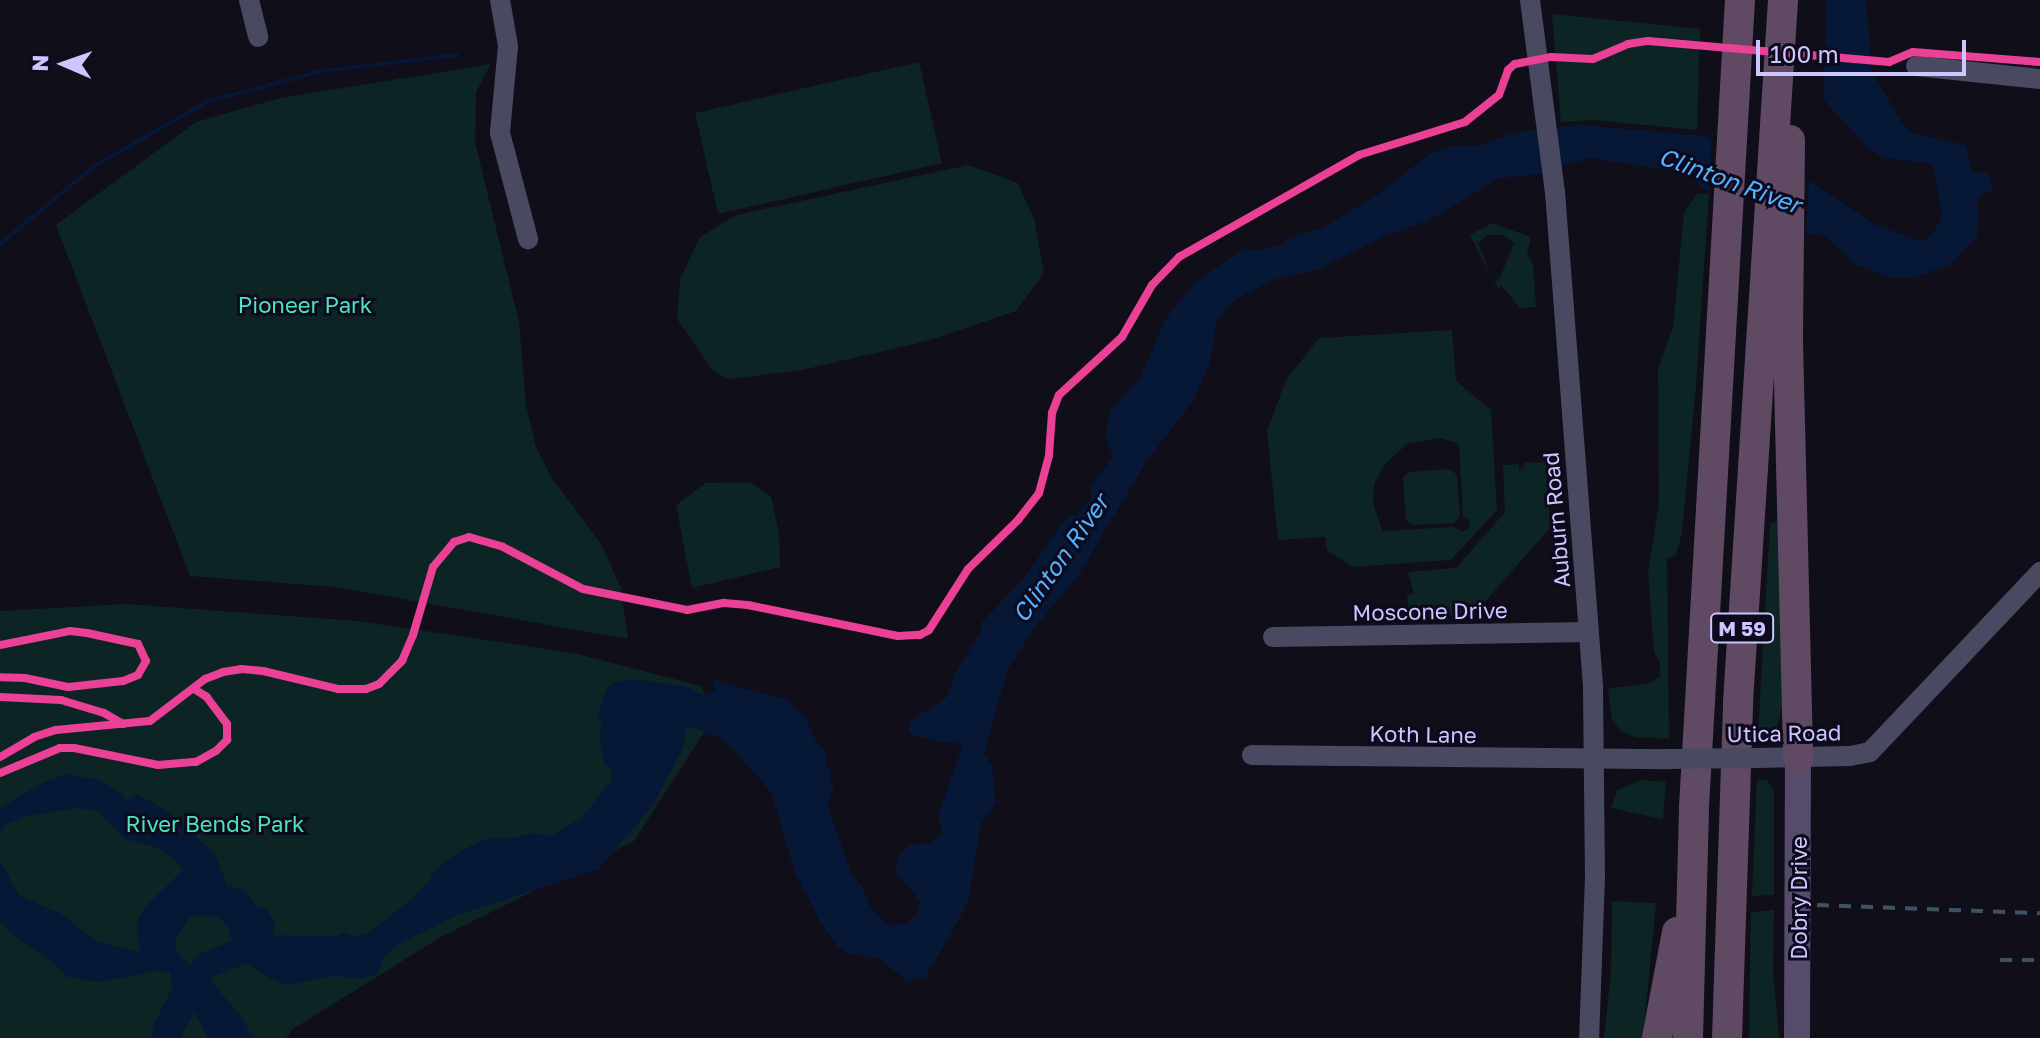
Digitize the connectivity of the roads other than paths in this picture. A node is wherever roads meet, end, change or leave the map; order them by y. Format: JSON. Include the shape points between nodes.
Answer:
{"nodes":[{"id":1,"x":249,"y":0,"type":"edge"},
{"id":2,"x":500,"y":0,"type":"edge"},
{"id":3,"x":1530,"y":0,"type":"edge"},
{"id":4,"x":1740,"y":0,"type":"edge"},
{"id":5,"x":1785,"y":0,"type":"edge"},
{"id":6,"x":258,"y":37,"type":"dead end"},
{"id":7,"x":1916,"y":66,"type":"dead end"},
{"id":8,"x":2040,"y":79,"type":"edge"},
{"id":9,"x":1779,"y":224,"type":"junction"},
{"id":10,"x":528,"y":239,"type":"dead end"},
{"id":11,"x":2040,"y":572,"type":"edge"},
{"id":12,"x":1589,"y":632,"type":"junction"},
{"id":13,"x":1273,"y":637,"type":"dead end"},
{"id":14,"x":1252,"y":755,"type":"dead end"},
{"id":15,"x":1798,"y":757,"type":"junction"},
{"id":16,"x":1594,"y":758,"type":"junction"},
{"id":17,"x":1691,"y":868,"type":"junction"},
{"id":18,"x":1589,"y":1038,"type":"edge"},
{"id":19,"x":1657,"y":1038,"type":"edge"},
{"id":20,"x":1688,"y":1038,"type":"edge"},
{"id":21,"x":1727,"y":1038,"type":"edge"},
{"id":22,"x":1797,"y":1038,"type":"edge"}],
"edges":[{"from":1,"to":6,"type":"street"},
{"from":2,"to":10,"type":"street","via":[[508,46],[500,133]]},
{"from":3,"to":12,"type":"street","name":"Auburn Road","via":[[1555,192]]},
{"from":4,"to":17,"type":"highway","number":"M 59"},
{"from":5,"to":9,"type":"highway"},
{"from":7,"to":8,"type":"street"},
{"from":9,"to":15,"type":"highway","via":[[1788,342]]},
{"from":9,"to":21,"type":"highway","number":"M 59","via":[[1735,764]]},
{"from":11,"to":15,"type":"street","name":"Utica Road","via":[[1870,752]]},
{"from":12,"to":13,"type":"street","name":"Moscone Drive"},
{"from":12,"to":16,"type":"street","name":"Auburn Road"},
{"from":14,"to":16,"type":"street","name":"Koth Lane"},
{"from":15,"to":16,"type":"street","name":"Utica Road","bridge":true},
{"from":15,"to":22,"type":"main road","name":"Dobry Drive"},
{"from":16,"to":18,"type":"street","name":"Auburn Road"},
{"from":17,"to":19,"type":"highway"},
{"from":17,"to":20,"type":"highway","number":"M 59"}]}
